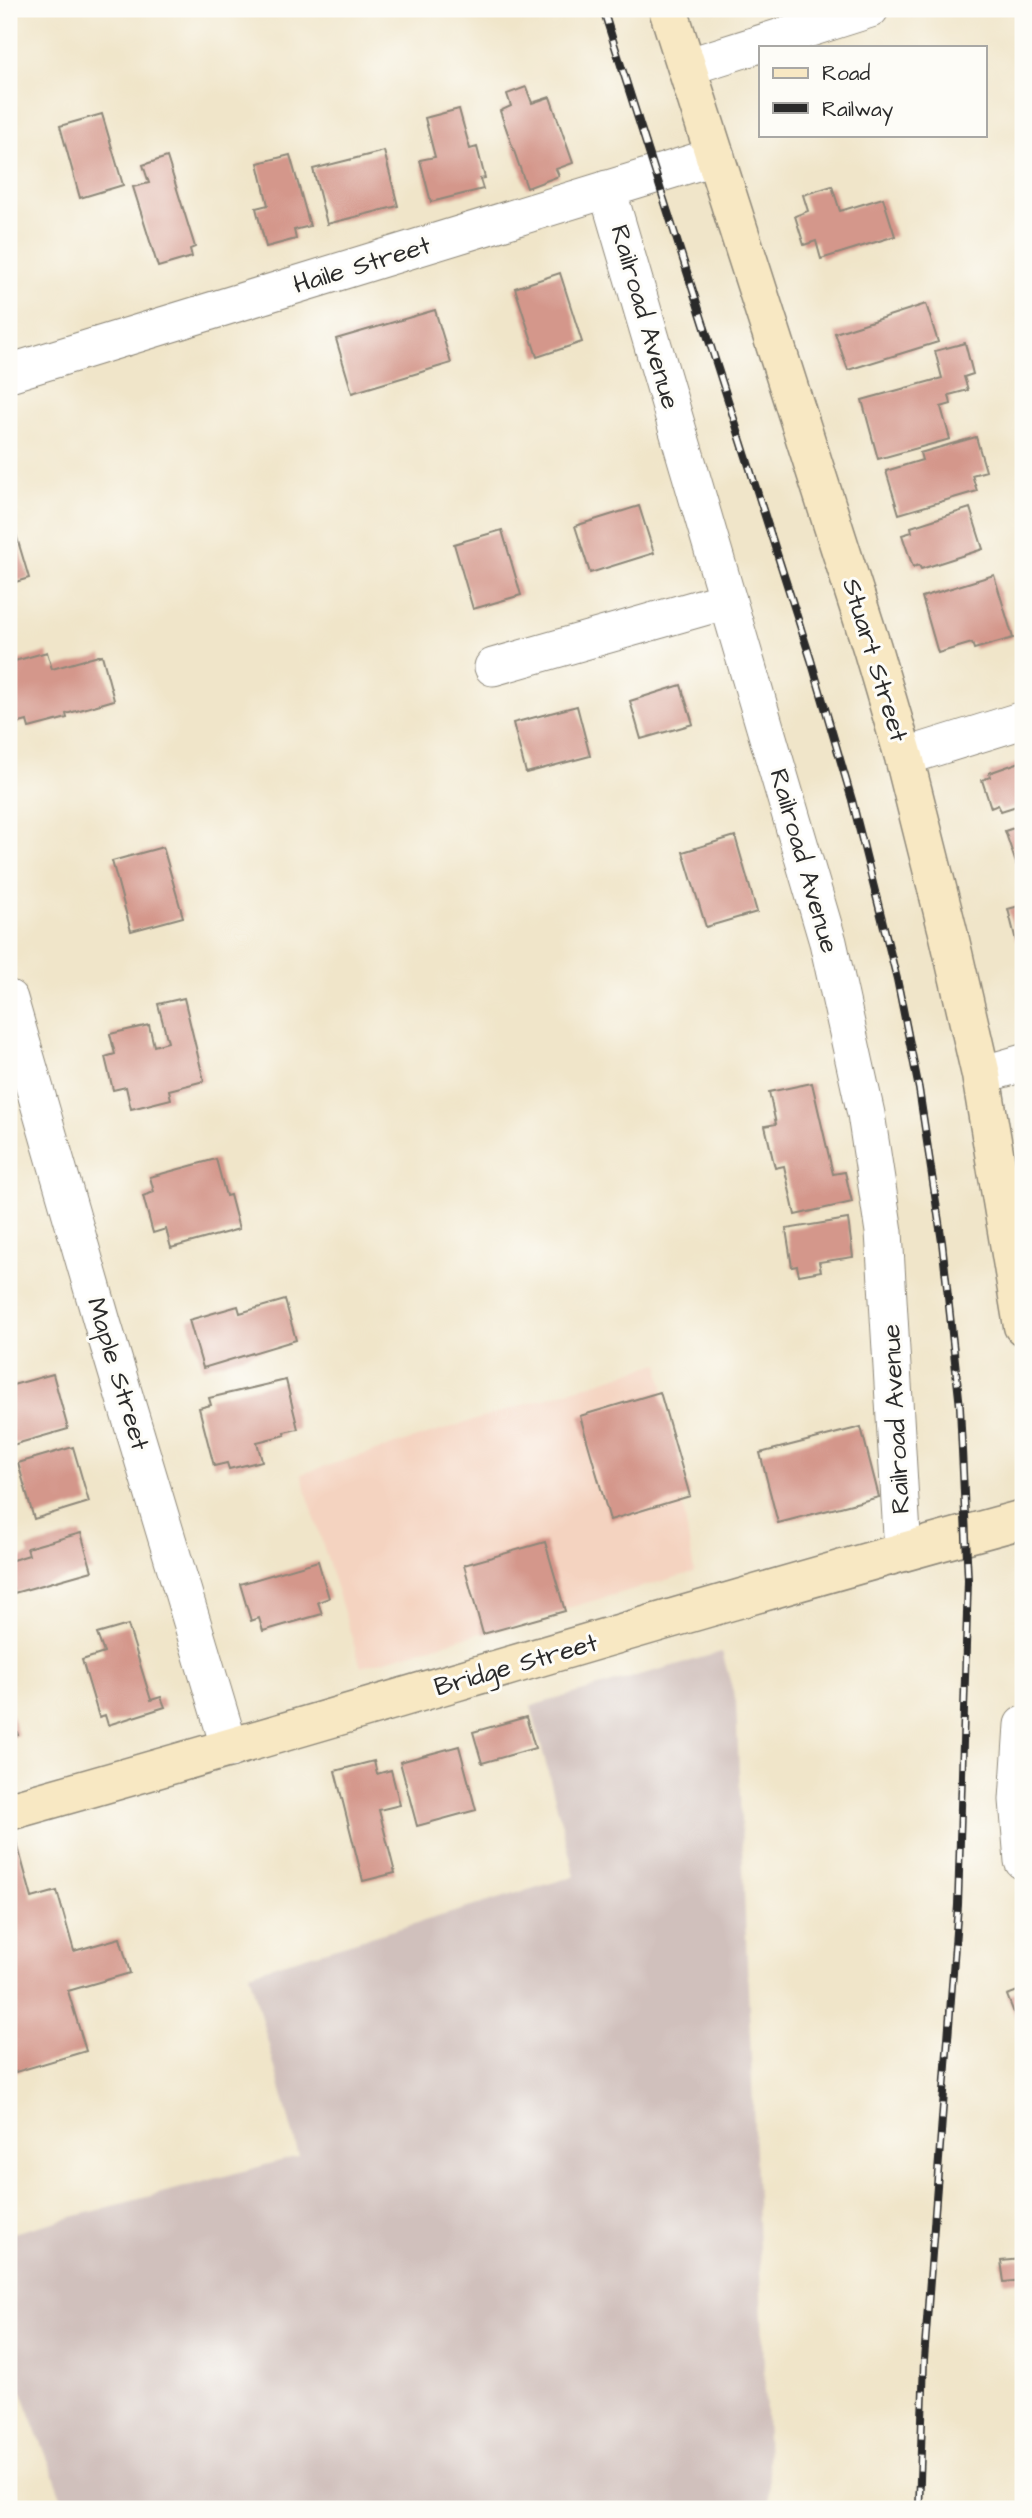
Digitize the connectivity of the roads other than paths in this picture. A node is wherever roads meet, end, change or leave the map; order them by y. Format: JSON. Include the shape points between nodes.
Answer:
{"nodes":[{"id":1,"x":668,"y":9,"type":"edge"},
{"id":2,"x":870,"y":9,"type":"edge"},
{"id":3,"x":687,"y":67,"type":"junction"},
{"id":4,"x":716,"y":156,"type":"junction"},
{"id":5,"x":607,"y":189,"type":"junction"},
{"id":6,"x":9,"y":373,"type":"edge"},
{"id":7,"x":728,"y":600,"type":"junction"},
{"id":8,"x":494,"y":667,"type":"dead end"},
{"id":9,"x":1023,"y":720,"type":"edge"},
{"id":10,"x":904,"y":757,"type":"junction"},
{"id":11,"x":9,"y":999,"type":"edge"},
{"id":12,"x":1023,"y":1063,"type":"edge"},
{"id":13,"x":981,"y":1075,"type":"junction"},
{"id":14,"x":1023,"y":1326,"type":"edge"},
{"id":15,"x":1023,"y":1519,"type":"edge"},
{"id":16,"x":904,"y":1552,"type":"junction"},
{"id":17,"x":1023,"y":1725,"type":"edge"},
{"id":18,"x":230,"y":1749,"type":"junction"},
{"id":19,"x":9,"y":1811,"type":"edge"},
{"id":20,"x":1023,"y":1861,"type":"edge"}],
"edges":[{"from":1,"to":3,"type":"street","name":"Stuart Street"},
{"from":2,"to":3,"type":"street"},
{"from":3,"to":4,"type":"street","name":"Stuart Street"},
{"from":4,"to":5,"type":"street","name":"Haile Street"},
{"from":4,"to":10,"type":"street","name":"Stuart Street"},
{"from":5,"to":6,"type":"street","name":"Haile Street"},
{"from":5,"to":7,"type":"street","name":"Railroad Avenue"},
{"from":7,"to":8,"type":"street"},
{"from":7,"to":16,"type":"street","name":"Railroad Avenue","via":[[828,942],[866,1114],[884,1232]]},
{"from":9,"to":10,"type":"street"},
{"from":10,"to":13,"type":"street","name":"Stuart Street"},
{"from":11,"to":18,"type":"street","name":"Maple Street"},
{"from":12,"to":13,"type":"street"},
{"from":13,"to":14,"type":"street","name":"Stuart Street"},
{"from":15,"to":16,"type":"street","name":"Bridge Street"},
{"from":16,"to":18,"type":"street","name":"Bridge Street"},
{"from":17,"to":20,"type":"street","via":[[1018,1800]]},
{"from":18,"to":19,"type":"street","name":"Bridge Street"}]}
